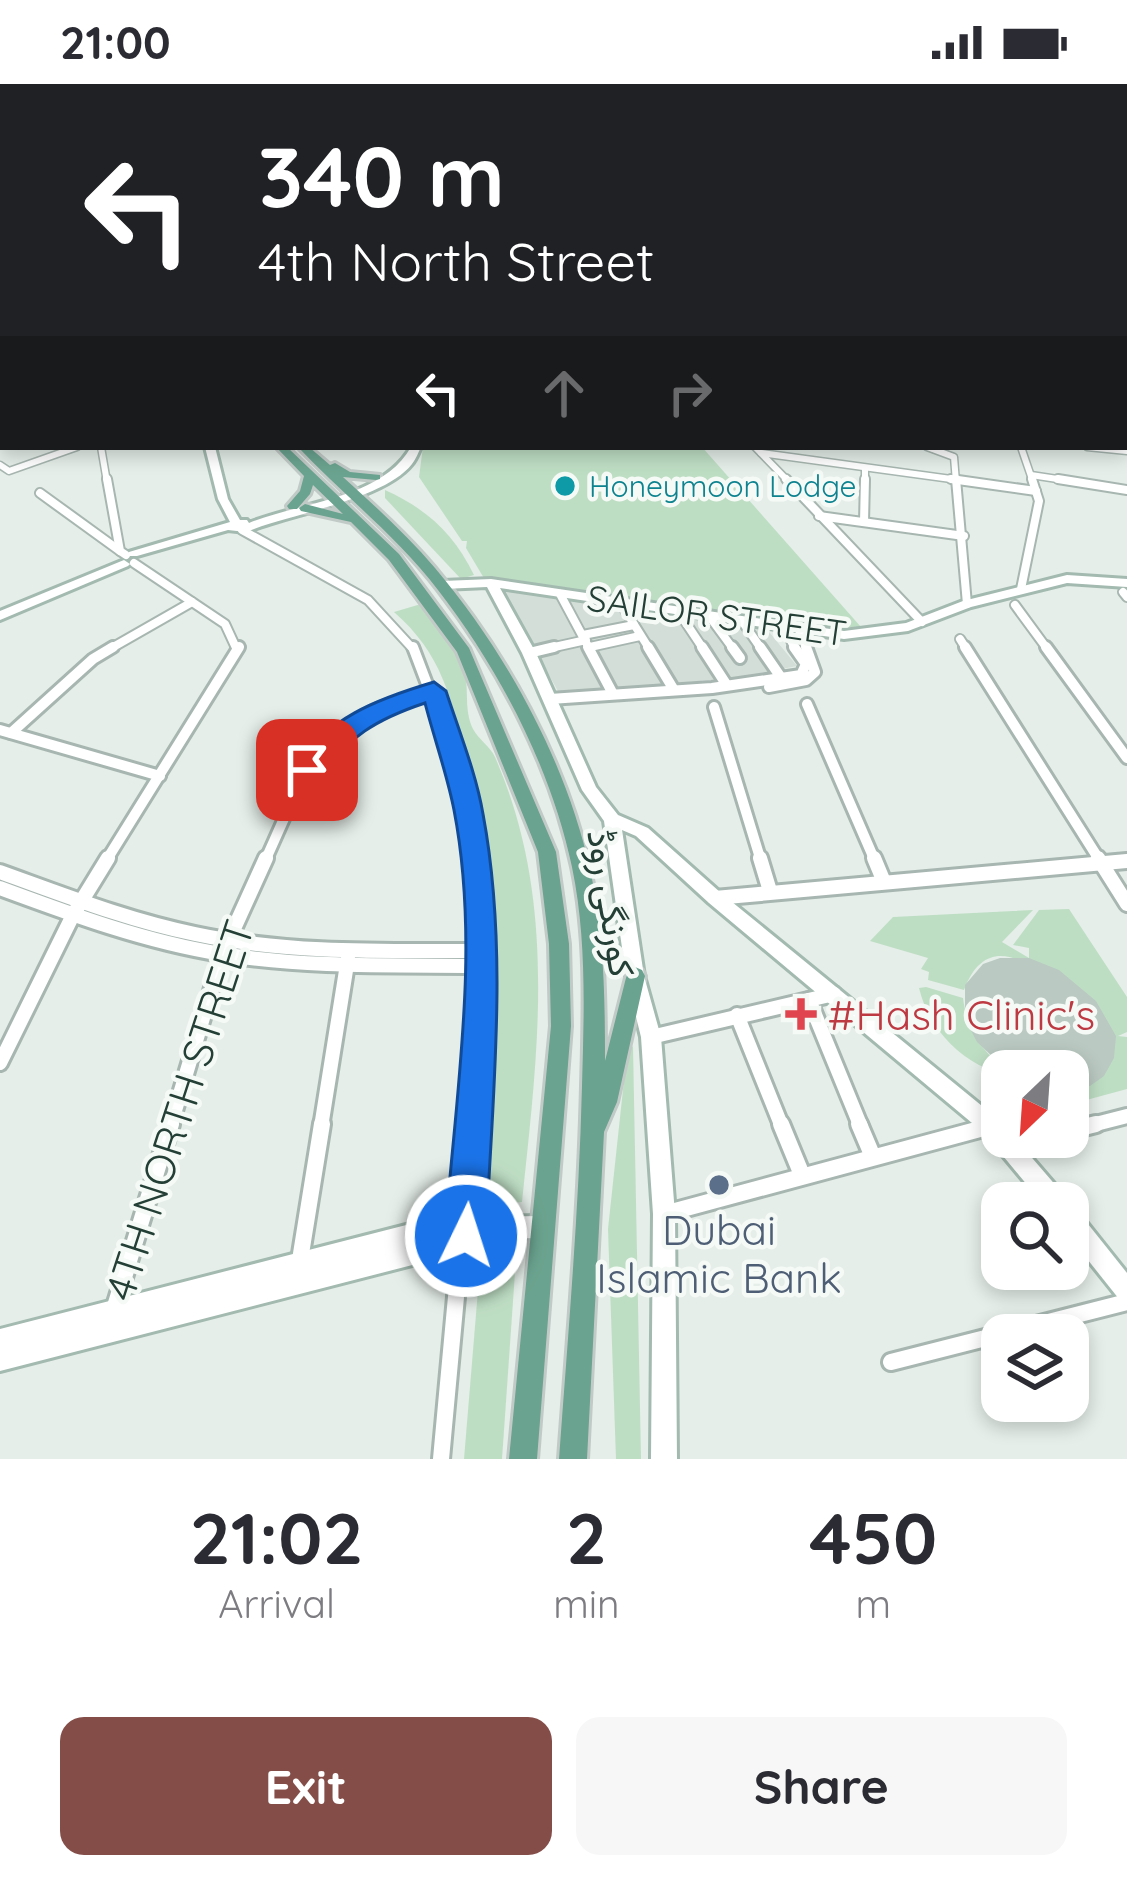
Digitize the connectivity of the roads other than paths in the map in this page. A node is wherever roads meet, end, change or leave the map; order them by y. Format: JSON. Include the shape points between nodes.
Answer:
{"nodes":[{"id":1,"x":68,"y":450,"type":"edge"},
{"id":2,"x":102,"y":450,"type":"edge"},
{"id":3,"x":211,"y":450,"type":"edge"},
{"id":4,"x":283,"y":450,"type":"edge"},
{"id":5,"x":310,"y":450,"type":"edge"},
{"id":6,"x":311,"y":450,"type":"edge"},
{"id":7,"x":410,"y":450,"type":"edge"},
{"id":8,"x":758,"y":450,"type":"edge"},
{"id":9,"x":934,"y":450,"type":"edge"},
{"id":10,"x":1022,"y":450,"type":"edge"},
{"id":11,"x":0,"y":465,"type":"edge"},
{"id":12,"x":865,"y":468,"type":"junction"},
{"id":13,"x":1031,"y":475,"type":"junction"},
{"id":14,"x":310,"y":476,"type":"junction"},
{"id":15,"x":377,"y":480,"type":"junction"},
{"id":16,"x":957,"y":480,"type":"junction"},
{"id":17,"x":1127,"y":490,"type":"edge"},
{"id":18,"x":350,"y":491,"type":"junction"},
{"id":19,"x":1036,"y":491,"type":"junction"},
{"id":20,"x":40,"y":493,"type":"dead end"},
{"id":21,"x":333,"y":496,"type":"junction"},
{"id":22,"x":299,"y":507,"type":"junction"},
{"id":23,"x":819,"y":516,"type":"junction"},
{"id":24,"x":356,"y":521,"type":"junction"},
{"id":25,"x":864,"y":522,"type":"junction"},
{"id":26,"x":239,"y":526,"type":"junction"},
{"id":27,"x":390,"y":528,"type":"junction"},
{"id":28,"x":964,"y":536,"type":"junction"},
{"id":29,"x":128,"y":559,"type":"junction"},
{"id":30,"x":491,"y":583,"type":"junction"},
{"id":31,"x":443,"y":585,"type":"junction"},
{"id":32,"x":1021,"y":590,"type":"junction"},
{"id":33,"x":1126,"y":591,"type":"edge"},
{"id":34,"x":560,"y":594,"type":"junction"},
{"id":35,"x":192,"y":602,"type":"junction"},
{"id":36,"x":620,"y":602,"type":"junction"},
{"id":37,"x":968,"y":604,"type":"junction"},
{"id":38,"x":1015,"y":605,"type":"dead end"},
{"id":39,"x":677,"y":611,"type":"junction"},
{"id":40,"x":0,"y":614,"type":"edge"},
{"id":41,"x":709,"y":616,"type":"junction"},
{"id":42,"x":742,"y":621,"type":"junction"},
{"id":43,"x":922,"y":622,"type":"junction"},
{"id":44,"x":634,"y":626,"type":"junction"},
{"id":45,"x":791,"y":629,"type":"junction"},
{"id":46,"x":640,"y":637,"type":"junction"},
{"id":47,"x":960,"y":640,"type":"dead end"},
{"id":48,"x":586,"y":641,"type":"junction"},
{"id":49,"x":529,"y":653,"type":"junction"},
{"id":50,"x":740,"y":658,"type":"dead end"},
{"id":51,"x":782,"y":679,"type":"junction"},
{"id":52,"x":726,"y":684,"type":"junction"},
{"id":53,"x":712,"y":688,"type":"junction"},
{"id":54,"x":674,"y":690,"type":"junction"},
{"id":55,"x":434,"y":691,"type":"junction"},
{"id":56,"x":613,"y":694,"type":"junction"},
{"id":57,"x":550,"y":698,"type":"junction"},
{"id":58,"x":807,"y":704,"type":"dead end"},
{"id":59,"x":714,"y":707,"type":"dead end"},
{"id":60,"x":5,"y":731,"type":"edge"},
{"id":61,"x":1127,"y":758,"type":"edge"},
{"id":62,"x":160,"y":776,"type":"junction"},
{"id":63,"x":612,"y":819,"type":"junction"},
{"id":64,"x":642,"y":832,"type":"junction"},
{"id":65,"x":613,"y":843,"type":"junction"},
{"id":66,"x":1127,"y":861,"type":"edge"},
{"id":67,"x":1100,"y":863,"type":"junction"},
{"id":68,"x":0,"y":872,"type":"edge"},
{"id":69,"x":884,"y":882,"type":"junction"},
{"id":70,"x":0,"y":888,"type":"edge"},
{"id":71,"x":770,"y":891,"type":"junction"},
{"id":72,"x":715,"y":898,"type":"junction"},
{"id":73,"x":84,"y":902,"type":"junction"},
{"id":74,"x":1127,"y":904,"type":"edge"},
{"id":75,"x":73,"y":915,"type":"junction"},
{"id":76,"x":225,"y":948,"type":"junction"},
{"id":77,"x":348,"y":958,"type":"junction"},
{"id":78,"x":482,"y":959,"type":"junction"},
{"id":79,"x":635,"y":976,"type":"junction"},
{"id":80,"x":834,"y":994,"type":"junction"},
{"id":81,"x":809,"y":1000,"type":"junction"},
{"id":82,"x":736,"y":1016,"type":"junction"},
{"id":83,"x":651,"y":1037,"type":"junction"},
{"id":84,"x":2,"y":1056,"type":"edge"},
{"id":85,"x":1127,"y":1116,"type":"edge"},
{"id":86,"x":981,"y":1118,"type":"edge"},
{"id":87,"x":1089,"y":1126,"type":"edge"},
{"id":88,"x":593,"y":1128,"type":"junction"},
{"id":89,"x":981,"y":1129,"type":"edge"},
{"id":90,"x":872,"y":1157,"type":"junction"},
{"id":91,"x":1018,"y":1158,"type":"edge"},
{"id":92,"x":802,"y":1175,"type":"junction"},
{"id":93,"x":1038,"y":1182,"type":"edge"},
{"id":94,"x":664,"y":1214,"type":"junction"},
{"id":95,"x":543,"y":1227,"type":"junction"},
{"id":96,"x":469,"y":1230,"type":"junction"},
{"id":97,"x":1089,"y":1243,"type":"edge"},
{"id":98,"x":298,"y":1273,"type":"junction"},
{"id":99,"x":1127,"y":1291,"type":"edge"},
{"id":100,"x":1127,"y":1302,"type":"edge"},
{"id":101,"x":112,"y":1319,"type":"junction"},
{"id":102,"x":0,"y":1341,"type":"edge"},
{"id":103,"x":0,"y":1359,"type":"edge"},
{"id":104,"x":891,"y":1362,"type":"dead end"},
{"id":105,"x":441,"y":1459,"type":"edge"},
{"id":106,"x":523,"y":1459,"type":"edge"},
{"id":107,"x":573,"y":1459,"type":"edge"},
{"id":108,"x":664,"y":1459,"type":"edge"}],
"edges":[{"from":1,"to":11,"type":"street","via":[[9,472]]},
{"from":2,"to":29,"type":"street"},
{"from":3,"to":26,"type":"street"},
{"from":4,"to":14,"type":"main road"},
{"from":5,"to":18,"type":"main road","name":"کورنگی روڈ"},
{"from":6,"to":15,"type":"main road","via":[[344,474]]},
{"from":7,"to":15,"type":"street"},
{"from":8,"to":12,"type":"street"},
{"from":8,"to":23,"type":"street"},
{"from":9,"to":16,"type":"street","via":[[954,458]]},
{"from":10,"to":13,"type":"street"},
{"from":12,"to":16,"type":"street"},
{"from":12,"to":25,"type":"street"},
{"from":13,"to":17,"type":"street"},
{"from":13,"to":19,"type":"street"},
{"from":14,"to":21,"type":"main road"},
{"from":14,"to":22,"type":"main road"},
{"from":15,"to":18,"type":"street"},
{"from":15,"to":27,"type":"main road","via":[[372,497]]},
{"from":16,"to":19,"type":"street"},
{"from":16,"to":28,"type":"street"},
{"from":18,"to":21,"type":"street"},
{"from":18,"to":27,"type":"main road","name":"کورنگی روڈ"},
{"from":19,"to":32,"type":"street"},
{"from":20,"to":29,"type":"street"},
{"from":21,"to":22,"type":"street"},
{"from":21,"to":24,"type":"main road","name":"کورنگی روڈ"},
{"from":22,"to":24,"type":"main road"},
{"from":22,"to":26,"type":"street"},
{"from":23,"to":25,"type":"street"},
{"from":23,"to":43,"type":"street"},
{"from":24,"to":95,"type":"main road","name":"کورنگی روڈ","via":[[394,557],[464,651],[547,852],[561,1026]]},
{"from":25,"to":28,"type":"street"},
{"from":26,"to":29,"type":"street"},
{"from":26,"to":55,"type":"street","via":[[376,605],[404,633]]},
{"from":27,"to":31,"type":"main road","name":"کورنگی روڈ"},
{"from":28,"to":37,"type":"street"},
{"from":29,"to":35,"type":"street"},
{"from":29,"to":40,"type":"street"},
{"from":30,"to":31,"type":"street","name":"SAILOR STREET"},
{"from":30,"to":34,"type":"street","name":"SAILOR STREET"},
{"from":30,"to":49,"type":"street"},
{"from":31,"to":88,"type":"main road","name":"کورنگی روڈ","via":[[503,678],[575,841],[594,1000]]},
{"from":32,"to":33,"type":"street","name":"SAILOR STREET","via":[[1079,578]]},
{"from":32,"to":37,"type":"street","name":"SAILOR STREET"},
{"from":34,"to":36,"type":"street","name":"SAILOR STREET"},
{"from":34,"to":48,"type":"street"},
{"from":35,"to":60,"type":"street","via":[[93,659]]},
{"from":35,"to":62,"type":"street","via":[[225,623],[239,646]]},
{"from":36,"to":39,"type":"street","name":"SAILOR STREET"},
{"from":36,"to":44,"type":"street"},
{"from":37,"to":43,"type":"street","name":"SAILOR STREET"},
{"from":38,"to":61,"type":"street"},
{"from":39,"to":41,"type":"street","name":"SAILOR STREET"},
{"from":39,"to":52,"type":"street"},
{"from":41,"to":42,"type":"street","name":"SAILOR STREET"},
{"from":41,"to":50,"type":"street"},
{"from":42,"to":45,"type":"street","name":"SAILOR STREET"},
{"from":42,"to":51,"type":"street"},
{"from":43,"to":45,"type":"street","name":"SAILOR STREET","via":[[858,635]]},
{"from":44,"to":46,"type":"street"},
{"from":44,"to":48,"type":"street"},
{"from":45,"to":51,"type":"street","via":[[783,633],[806,664],[801,675]]},
{"from":45,"to":53,"type":"street","via":[[816,666],[811,677],[788,686]]},
{"from":46,"to":48,"type":"street"},
{"from":46,"to":54,"type":"street"},
{"from":47,"to":67,"type":"street"},
{"from":48,"to":49,"type":"street"},
{"from":48,"to":56,"type":"street"},
{"from":49,"to":57,"type":"street"},
{"from":51,"to":52,"type":"street"},
{"from":52,"to":53,"type":"street"},
{"from":53,"to":54,"type":"street"},
{"from":54,"to":56,"type":"street"},
{"from":55,"to":76,"type":"street","name":"4TH NORTH STREET","via":[[370,712],[307,770]]},
{"from":55,"to":78,"type":"street","via":[[469,812]]},
{"from":56,"to":57,"type":"street"},
{"from":57,"to":63,"type":"street","via":[[590,790]]},
{"from":58,"to":69,"type":"street"},
{"from":59,"to":71,"type":"street"},
{"from":60,"to":62,"type":"street"},
{"from":62,"to":73,"type":"street"},
{"from":63,"to":64,"type":"street"},
{"from":63,"to":65,"type":"street"},
{"from":64,"to":65,"type":"street"},
{"from":64,"to":72,"type":"street"},
{"from":65,"to":79,"type":"street"},
{"from":66,"to":67,"type":"street"},
{"from":67,"to":69,"type":"street"},
{"from":67,"to":74,"type":"street"},
{"from":68,"to":73,"type":"street"},
{"from":69,"to":71,"type":"street"},
{"from":70,"to":75,"type":"street"},
{"from":71,"to":72,"type":"street"},
{"from":72,"to":80,"type":"street"},
{"from":73,"to":75,"type":"street"},
{"from":73,"to":76,"type":"street"},
{"from":75,"to":76,"type":"street","via":[[148,939]]},
{"from":75,"to":84,"type":"street"},
{"from":76,"to":77,"type":"street"},
{"from":76,"to":101,"type":"street","name":"4TH NORTH STREET"},
{"from":77,"to":78,"type":"street"},
{"from":77,"to":98,"type":"street"},
{"from":78,"to":96,"type":"street"},
{"from":79,"to":83,"type":"street"},
{"from":79,"to":88,"type":"main road","via":[[607,1102]]},
{"from":80,"to":81,"type":"street"},
{"from":80,"to":86,"type":"street"},
{"from":81,"to":82,"type":"street"},
{"from":81,"to":90,"type":"street"},
{"from":82,"to":83,"type":"street"},
{"from":82,"to":92,"type":"street"},
{"from":83,"to":94,"type":"street"},
{"from":85,"to":87,"type":"street"},
{"from":88,"to":107,"type":"main road","name":"کورنگی روڈ"},
{"from":89,"to":90,"type":"street"},
{"from":90,"to":92,"type":"street"},
{"from":91,"to":93,"type":"street"},
{"from":92,"to":94,"type":"street"},
{"from":94,"to":108,"type":"street"},
{"from":95,"to":96,"type":"street"},
{"from":95,"to":106,"type":"main road","name":"کورنگی روڈ"},
{"from":96,"to":98,"type":"street"},
{"from":96,"to":105,"type":"street"},
{"from":97,"to":99,"type":"street"},
{"from":98,"to":101,"type":"street"},
{"from":100,"to":104,"type":"street"},
{"from":101,"to":102,"type":"street"},
{"from":101,"to":103,"type":"street"}]}
